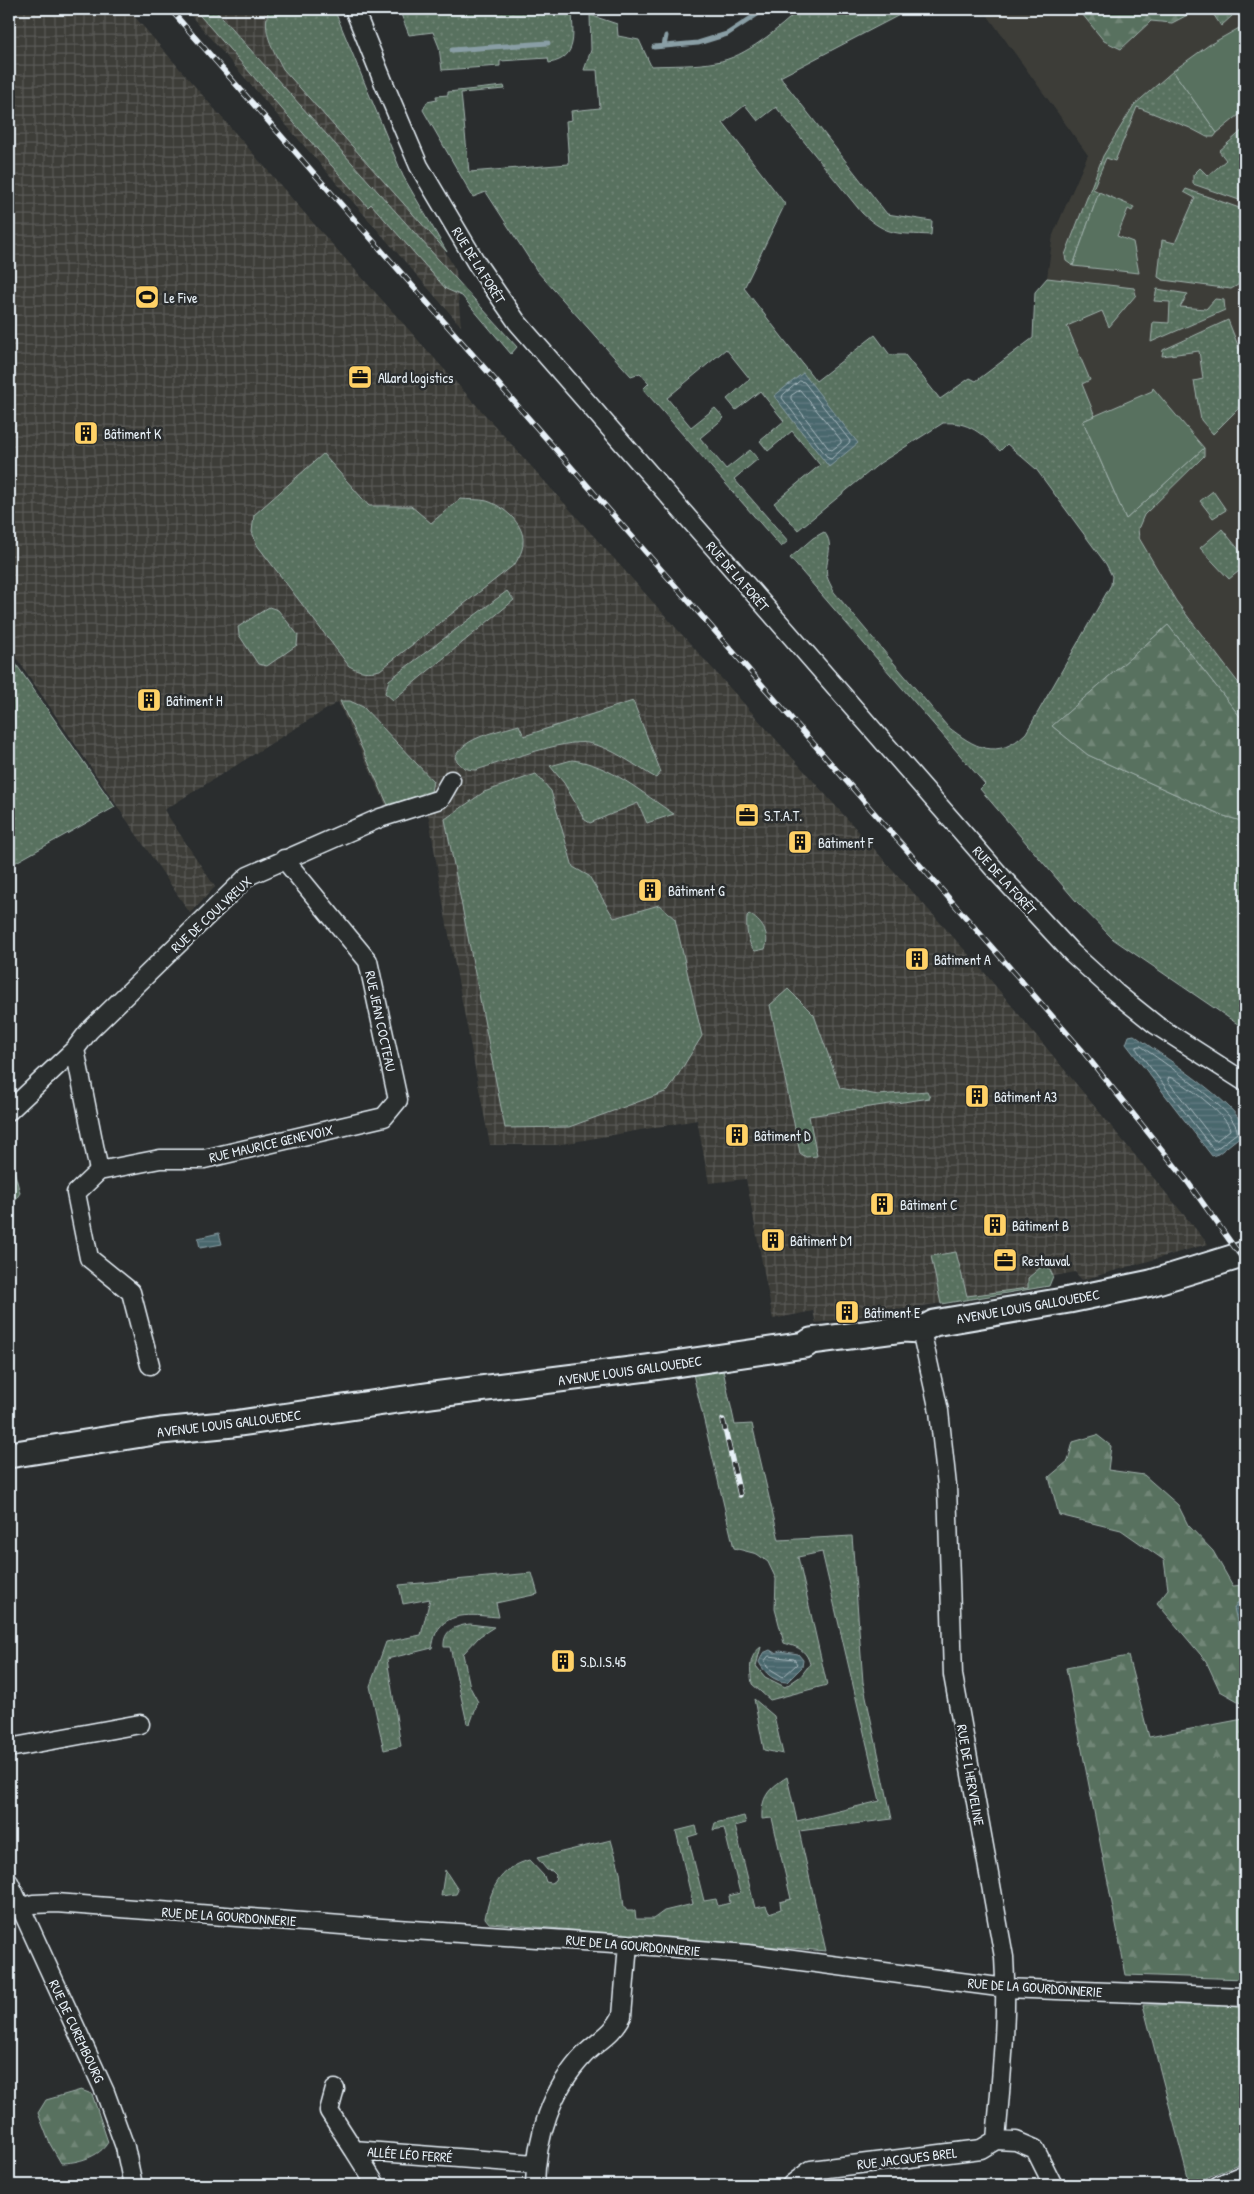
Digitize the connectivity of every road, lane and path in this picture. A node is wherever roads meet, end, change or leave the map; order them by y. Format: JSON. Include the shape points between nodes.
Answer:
{"nodes":[{"id":1,"x":354,"y":9,"type":"edge"},
{"id":2,"x":451,"y":780,"type":"dead end"},
{"id":3,"x":284,"y":859,"type":"junction"},
{"id":4,"x":75,"y":1049,"type":"junction"},
{"id":5,"x":1219,"y":1067,"type":"junction"},
{"id":6,"x":1245,"y":1082,"type":"edge"},
{"id":7,"x":1245,"y":1091,"type":"edge"},
{"id":8,"x":9,"y":1111,"type":"edge"},
{"id":9,"x":384,"y":1117,"type":"joint"},
{"id":10,"x":99,"y":1171,"type":"junction"},
{"id":11,"x":1245,"y":1253,"type":"edge"},
{"id":12,"x":921,"y":1330,"type":"junction"},
{"id":13,"x":150,"y":1365,"type":"dead end"},
{"id":14,"x":9,"y":1455,"type":"edge"},
{"id":15,"x":140,"y":1724,"type":"dead end"},
{"id":16,"x":9,"y":1748,"type":"edge"},
{"id":17,"x":9,"y":1882,"type":"edge"},
{"id":18,"x":20,"y":1908,"type":"junction"},
{"id":19,"x":628,"y":1944,"type":"junction"},
{"id":20,"x":1006,"y":1988,"type":"junction"},
{"id":21,"x":1245,"y":1997,"type":"edge"},
{"id":22,"x":335,"y":2089,"type":"dead end"},
{"id":23,"x":996,"y":2140,"type":"junction"},
{"id":24,"x":354,"y":2150,"type":"junction"},
{"id":25,"x":535,"y":2164,"type":"junction"},
{"id":26,"x":1245,"y":2174,"type":"edge"},
{"id":27,"x":133,"y":2185,"type":"edge"},
{"id":28,"x":376,"y":2185,"type":"edge"},
{"id":29,"x":535,"y":2185,"type":"edge"},
{"id":30,"x":791,"y":2185,"type":"edge"},
{"id":31,"x":1053,"y":2185,"type":"edge"},
{"id":32,"x":1219,"y":2185,"type":"edge"}],
"edges":[{"from":1,"to":5,"type":"street","name":"RUE DE LA FORÊT","via":[[419,166],[477,264],[517,322],[1072,954],[1156,1024]]},
{"from":2,"to":3,"type":"street","name":"RUE DE COULVREUX","via":[[440,799],[380,818]]},
{"from":3,"to":4,"type":"street","name":"RUE DE COULVREUX","via":[[248,876],[230,892],[89,1031]]},
{"from":3,"to":9,"type":"street","name":"RUE JEAN COCTEAU","via":[[368,961],[398,1100]]},
{"from":4,"to":8,"type":"street","name":"RUE DE COULVREUX"},
{"from":4,"to":10,"type":"street"},
{"from":5,"to":6,"type":"street","name":"RUE DE LA FORÊT"},
{"from":5,"to":7,"type":"street","name":"RUE DE LA FORÊT"},
{"from":9,"to":10,"type":"street","name":"RUE MAURICE GENEVOIX","via":[[204,1159],[160,1159]]},
{"from":10,"to":13,"type":"street","via":[[76,1193],[88,1258],[131,1292]]},
{"from":11,"to":12,"type":"main road","name":"AVENUE LOUIS GALLOUEDEC","via":[[1151,1283],[934,1323]]},
{"from":12,"to":14,"type":"main road","name":"AVENUE LOUIS GALLOUEDEC","via":[[903,1329],[811,1341],[805,1345],[647,1368],[422,1396]]},
{"from":12,"to":20,"type":"street","name":"RUE DE L'HERVELINE","via":[[939,1411],[947,1486],[953,1675],[1004,1957]]},
{"from":15,"to":16,"type":"street"},
{"from":17,"to":18,"type":"street","name":"RUE DE CUREMBOURG"},
{"from":18,"to":19,"type":"street","name":"RUE DE LA GOURDONNERIE","via":[[56,1903]]},
{"from":18,"to":27,"type":"street","name":"RUE DE CUREMBOURG","via":[[105,2092],[122,2139]]},
{"from":19,"to":20,"type":"street","name":"RUE DE LA GOURDONNERIE","via":[[747,1954]]},
{"from":19,"to":25,"type":"street","via":[[622,2016],[568,2074],[549,2110]]},
{"from":20,"to":21,"type":"street","name":"RUE DE LA GOURDONNERIE"},
{"from":20,"to":23,"type":"street","name":"RUE DE L'HERVELINE"},
{"from":22,"to":24,"type":"street","name":"ALLÉE LÉO FERRÉ","via":[[329,2111]]},
{"from":23,"to":30,"type":"street","name":"RUE JACQUES BREL","via":[[981,2149],[811,2170]]},
{"from":23,"to":31,"type":"street","via":[[1016,2141],[1036,2149]]},
{"from":24,"to":25,"type":"street","name":"ALLÉE LÉO FERRÉ"},
{"from":24,"to":28,"type":"street"},
{"from":25,"to":29,"type":"street"},
{"from":26,"to":32,"type":"street"}]}
